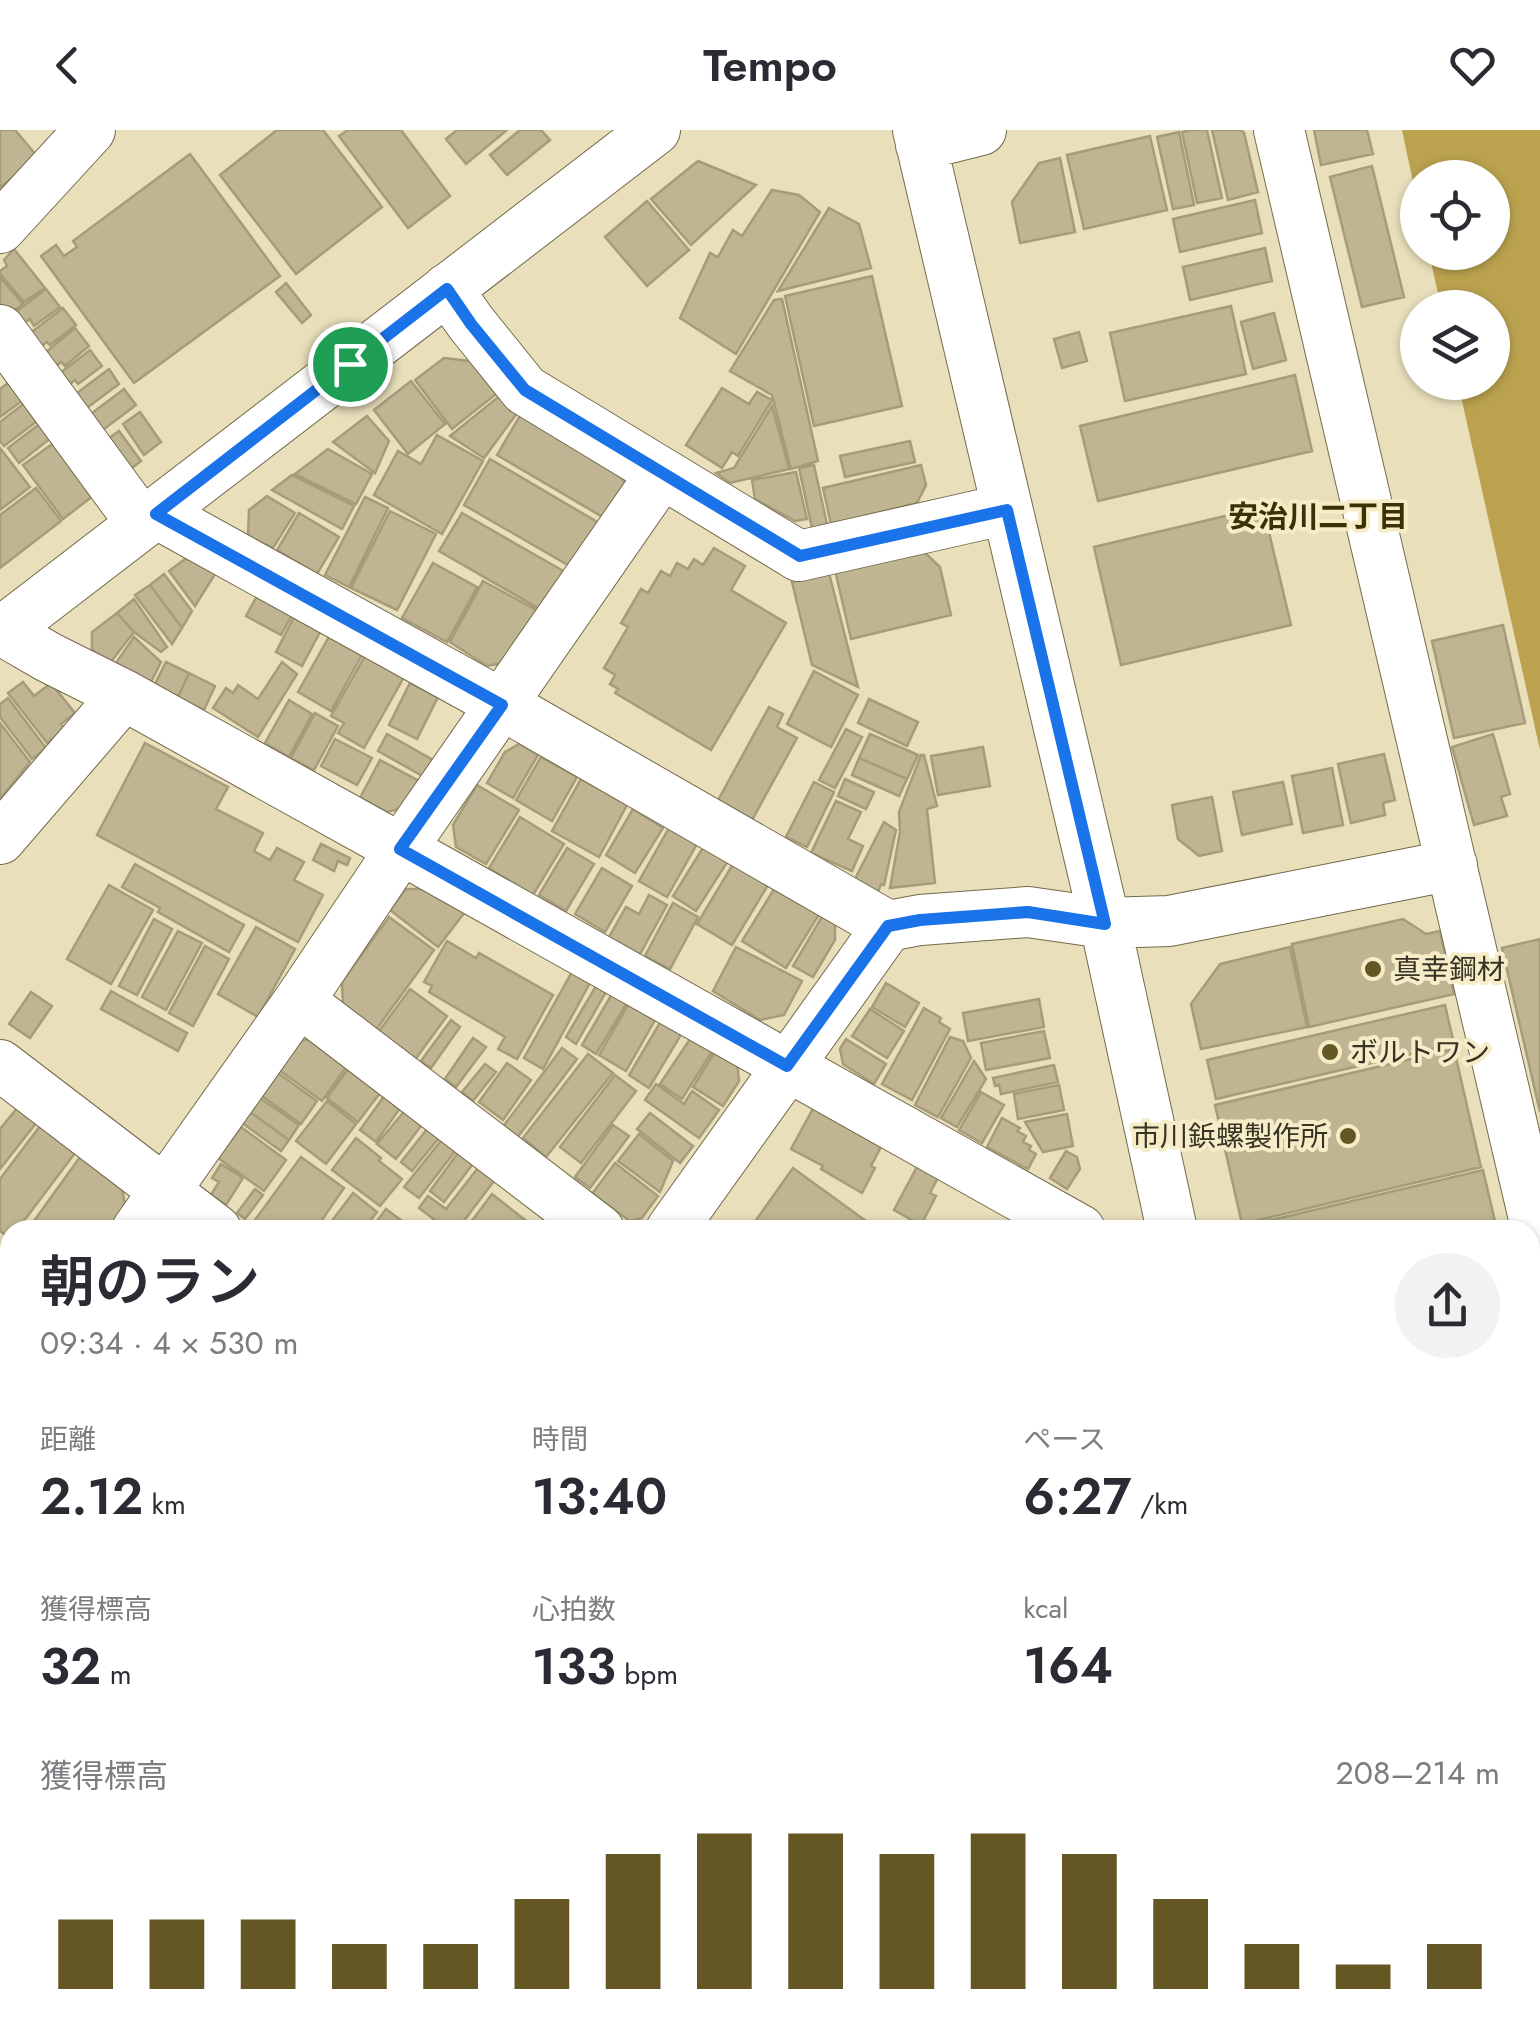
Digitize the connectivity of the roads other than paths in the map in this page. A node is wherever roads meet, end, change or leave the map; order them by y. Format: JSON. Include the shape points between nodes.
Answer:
{"nodes":[{"id":1,"x":90,"y":130,"type":"edge"},
{"id":2,"x":654,"y":130,"type":"edge"},
{"id":3,"x":981,"y":130,"type":"edge"},
{"id":4,"x":1279,"y":130,"type":"edge"},
{"id":5,"x":920,"y":138,"type":"edge"},
{"id":6,"x":0,"y":228,"type":"edge"},
{"id":7,"x":447,"y":289,"type":"junction"},
{"id":8,"x":0,"y":330,"type":"edge"},
{"id":9,"x":662,"y":473,"type":"junction"},
{"id":10,"x":1007,"y":510,"type":"junction"},
{"id":11,"x":149,"y":519,"type":"junction"},
{"id":12,"x":1,"y":631,"type":"edge"},
{"id":13,"x":124,"y":695,"type":"junction"},
{"id":14,"x":502,"y":705,"type":"junction"},
{"id":15,"x":0,"y":838,"type":"edge"},
{"id":16,"x":400,"y":849,"type":"junction"},
{"id":17,"x":1452,"y":865,"type":"junction"},
{"id":18,"x":1105,"y":924,"type":"junction"},
{"id":19,"x":888,"y":926,"type":"junction"},
{"id":20,"x":299,"y":1001,"type":"junction"},
{"id":21,"x":0,"y":1064,"type":"edge"},
{"id":22,"x":787,"y":1066,"type":"junction"},
{"id":23,"x":152,"y":1211,"type":"edge"},
{"id":24,"x":182,"y":1220,"type":"edge"},
{"id":25,"x":586,"y":1220,"type":"edge"},
{"id":26,"x":678,"y":1220,"type":"edge"},
{"id":27,"x":1062,"y":1220,"type":"edge"},
{"id":28,"x":1170,"y":1220,"type":"edge"},
{"id":29,"x":1534,"y":1220,"type":"edge"}],
"edges":[{"from":1,"to":6,"type":"street"},
{"from":2,"to":7,"type":"street"},
{"from":3,"to":5,"type":"street"},
{"from":4,"to":17,"type":"street"},
{"from":5,"to":10,"type":"street"},
{"from":7,"to":9,"type":"street","via":[[525,390]]},
{"from":7,"to":11,"type":"street"},
{"from":8,"to":11,"type":"street"},
{"from":9,"to":10,"type":"street","via":[[800,556]]},
{"from":9,"to":14,"type":"street"},
{"from":10,"to":18,"type":"street"},
{"from":11,"to":12,"type":"street"},
{"from":11,"to":14,"type":"street"},
{"from":12,"to":13,"type":"street"},
{"from":13,"to":15,"type":"street"},
{"from":13,"to":16,"type":"street"},
{"from":14,"to":16,"type":"street"},
{"from":14,"to":19,"type":"street"},
{"from":16,"to":20,"type":"street"},
{"from":16,"to":22,"type":"street"},
{"from":17,"to":18,"type":"street","via":[[1169,921]]},
{"from":17,"to":29,"type":"street"},
{"from":18,"to":19,"type":"street","via":[[1028,912]]},
{"from":18,"to":28,"type":"street"},
{"from":19,"to":22,"type":"street"},
{"from":20,"to":23,"type":"street"},
{"from":20,"to":25,"type":"street"},
{"from":21,"to":23,"type":"street"},
{"from":22,"to":26,"type":"street"},
{"from":22,"to":27,"type":"street"},
{"from":23,"to":24,"type":"street"}]}
